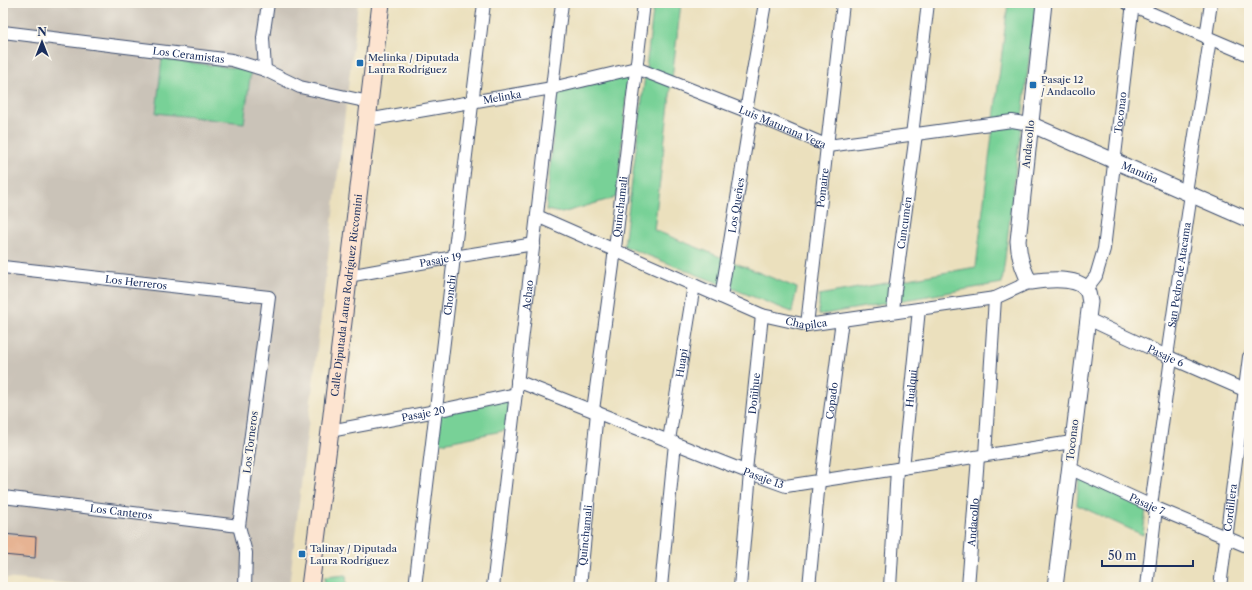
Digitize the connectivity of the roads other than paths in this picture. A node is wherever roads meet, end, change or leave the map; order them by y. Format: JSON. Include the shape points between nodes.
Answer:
{"nodes":[{"id":1,"x":268,"y":3,"type":"edge"},
{"id":2,"x":381,"y":3,"type":"edge"},
{"id":3,"x":484,"y":3,"type":"edge"},
{"id":4,"x":562,"y":3,"type":"edge"},
{"id":5,"x":644,"y":3,"type":"edge"},
{"id":6,"x":765,"y":3,"type":"edge"},
{"id":7,"x":843,"y":3,"type":"edge"},
{"id":8,"x":928,"y":3,"type":"edge"},
{"id":9,"x":1044,"y":3,"type":"edge"},
{"id":10,"x":1211,"y":3,"type":"edge"},
{"id":11,"x":1131,"y":4,"type":"edge"},
{"id":12,"x":3,"y":32,"type":"edge"},
{"id":13,"x":1208,"y":38,"type":"junction"},
{"id":14,"x":1249,"y":55,"type":"edge"},
{"id":15,"x":636,"y":68,"type":"junction"},
{"id":16,"x":265,"y":70,"type":"junction"},
{"id":17,"x":552,"y":88,"type":"junction"},
{"id":18,"x":369,"y":102,"type":"junction"},
{"id":19,"x":472,"y":103,"type":"junction"},
{"id":20,"x":749,"y":112,"type":"junction"},
{"id":21,"x":367,"y":120,"type":"junction"},
{"id":22,"x":1030,"y":124,"type":"junction"},
{"id":23,"x":914,"y":134,"type":"junction"},
{"id":24,"x":828,"y":146,"type":"junction"},
{"id":25,"x":1114,"y":160,"type":"junction"},
{"id":26,"x":1188,"y":193,"type":"junction"},
{"id":27,"x":537,"y":216,"type":"junction"},
{"id":28,"x":1249,"y":220,"type":"edge"},
{"id":29,"x":534,"y":244,"type":"junction"},
{"id":30,"x":615,"y":250,"type":"junction"},
{"id":31,"x":454,"y":257,"type":"junction"},
{"id":32,"x":3,"y":267,"type":"edge"},
{"id":33,"x":348,"y":276,"type":"junction"},
{"id":34,"x":1030,"y":282,"type":"junction"},
{"id":35,"x":694,"y":285,"type":"junction"},
{"id":36,"x":1087,"y":290,"type":"junction"},
{"id":37,"x":269,"y":297,"type":"joint"},
{"id":38,"x":721,"y":297,"type":"junction"},
{"id":39,"x":995,"y":298,"type":"junction"},
{"id":40,"x":919,"y":309,"type":"junction"},
{"id":41,"x":893,"y":312,"type":"junction"},
{"id":42,"x":762,"y":315,"type":"junction"},
{"id":43,"x":1088,"y":319,"type":"junction"},
{"id":44,"x":842,"y":320,"type":"junction"},
{"id":45,"x":807,"y":325,"type":"junction"},
{"id":46,"x":1169,"y":357,"type":"junction"},
{"id":47,"x":1249,"y":357,"type":"edge"},
{"id":48,"x":517,"y":381,"type":"junction"},
{"id":49,"x":1247,"y":391,"type":"edge"},
{"id":50,"x":516,"y":394,"type":"junction"},
{"id":51,"x":595,"y":411,"type":"junction"},
{"id":52,"x":436,"y":412,"type":"junction"},
{"id":53,"x":330,"y":431,"type":"junction"},
{"id":54,"x":672,"y":442,"type":"junction"},
{"id":55,"x":1072,"y":442,"type":"junction"},
{"id":56,"x":981,"y":456,"type":"junction"},
{"id":57,"x":1069,"y":468,"type":"junction"},
{"id":58,"x":900,"y":469,"type":"junction"},
{"id":59,"x":748,"y":472,"type":"junction"},
{"id":60,"x":820,"y":481,"type":"junction"},
{"id":61,"x":3,"y":497,"type":"edge"},
{"id":62,"x":1153,"y":507,"type":"junction"},
{"id":63,"x":239,"y":526,"type":"junction"},
{"id":64,"x":1226,"y":538,"type":"junction"},
{"id":65,"x":1249,"y":547,"type":"edge"},
{"id":66,"x":245,"y":587,"type":"edge"},
{"id":67,"x":310,"y":587,"type":"edge"},
{"id":68,"x":415,"y":587,"type":"edge"},
{"id":69,"x":493,"y":587,"type":"edge"},
{"id":70,"x":580,"y":587,"type":"edge"},
{"id":71,"x":661,"y":587,"type":"edge"},
{"id":72,"x":740,"y":587,"type":"edge"},
{"id":73,"x":809,"y":587,"type":"edge"},
{"id":74,"x":890,"y":587,"type":"edge"},
{"id":75,"x":968,"y":587,"type":"edge"},
{"id":76,"x":1055,"y":587,"type":"edge"},
{"id":77,"x":1147,"y":587,"type":"edge"},
{"id":78,"x":1220,"y":587,"type":"edge"}],
"edges":[{"from":1,"to":16,"type":"street","via":[[263,38]]},
{"from":2,"to":18,"type":"main road","name":"Calle Diputada Laura Rodríguez Riccomini"},
{"from":3,"to":19,"type":"street","name":"Chonchi"},
{"from":4,"to":17,"type":"street","name":"Achao"},
{"from":5,"to":15,"type":"street","name":"Quinchamali"},
{"from":6,"to":20,"type":"street","name":"Los Queñes"},
{"from":7,"to":24,"type":"street","name":"Pomaire"},
{"from":8,"to":23,"type":"street","name":"Cuncumén"},
{"from":9,"to":22,"type":"street","name":"Andacollo"},
{"from":10,"to":13,"type":"street","name":"San Pedro de Atacama"},
{"from":11,"to":13,"type":"street"},
{"from":11,"to":25,"type":"street","name":"Toconao"},
{"from":12,"to":16,"type":"street","name":"Los Ceramistas","via":[[232,60]]},
{"from":13,"to":14,"type":"street"},
{"from":13,"to":26,"type":"street","name":"San Pedro de Atacama"},
{"from":15,"to":17,"type":"street","name":"Melinka"},
{"from":15,"to":20,"type":"street","name":"Luis Maturana Vega"},
{"from":15,"to":30,"type":"street","name":"Quinchamali"},
{"from":16,"to":18,"type":"street","name":"Los Ceramistas","via":[[300,87]]},
{"from":17,"to":19,"type":"street","name":"Melinka"},
{"from":17,"to":27,"type":"street","name":"Achao"},
{"from":18,"to":21,"type":"main road","name":"Calle Diputada Laura Rodríguez Riccomini"},
{"from":19,"to":21,"type":"street","name":"Melinka"},
{"from":19,"to":31,"type":"street","name":"Chonchi"},
{"from":20,"to":24,"type":"street","name":"Luis Maturana Vega"},
{"from":20,"to":38,"type":"street","name":"Los Queñes"},
{"from":21,"to":33,"type":"main road","name":"Calle Diputada Laura Rodríguez Riccomini"},
{"from":22,"to":23,"type":"street","name":"Luis Maturana Vega","via":[[1012,121]]},
{"from":22,"to":25,"type":"street","name":"Mamiña"},
{"from":22,"to":34,"type":"street","name":"Andacollo","via":[[1018,241],[1024,273]]},
{"from":23,"to":24,"type":"street","name":"Luis Maturana Vega"},
{"from":23,"to":41,"type":"street","name":"Cuncumén"},
{"from":24,"to":45,"type":"street","name":"Pomaire"},
{"from":25,"to":26,"type":"street","name":"Mamiña"},
{"from":25,"to":36,"type":"street","name":"Toconao","via":[[1104,249],[1096,276]]},
{"from":26,"to":28,"type":"street","name":"Mamiña"},
{"from":26,"to":46,"type":"street","name":"San Pedro de Atacama"},
{"from":27,"to":29,"type":"street","name":"Achao"},
{"from":27,"to":30,"type":"street","name":"Chapilca"},
{"from":29,"to":31,"type":"street","name":"Pasaje 19"},
{"from":29,"to":48,"type":"street","name":"Achao"},
{"from":30,"to":35,"type":"street","name":"Chapilca"},
{"from":30,"to":51,"type":"street","name":"Quinchamali"},
{"from":31,"to":33,"type":"street","name":"Pasaje 19"},
{"from":31,"to":52,"type":"street","name":"Chonchi"},
{"from":32,"to":37,"type":"street","name":"Los Herreros"},
{"from":33,"to":53,"type":"main road","name":"Calle Diputada Laura Rodríguez Riccomini"},
{"from":34,"to":36,"type":"street","name":"Chapilca","via":[[1067,280],[1084,286]]},
{"from":34,"to":39,"type":"street","name":"Chapilca"},
{"from":35,"to":38,"type":"street","name":"Chapilca"},
{"from":35,"to":54,"type":"street","name":"Huapi"},
{"from":36,"to":43,"type":"street","name":"Toconao","via":[[1090,302]]},
{"from":37,"to":63,"type":"street","name":"Los Torneros"},
{"from":38,"to":42,"type":"street","name":"Chapilca"},
{"from":39,"to":40,"type":"street","name":"Chapilca"},
{"from":39,"to":56,"type":"street","name":"Andacollo"},
{"from":40,"to":41,"type":"street","name":"Chapilca"},
{"from":40,"to":58,"type":"street","name":"Hualqui"},
{"from":41,"to":44,"type":"street","name":"Chapilca"},
{"from":42,"to":45,"type":"street","name":"Chapilca"},
{"from":42,"to":59,"type":"street","name":"Doñihue"},
{"from":43,"to":46,"type":"street","name":"Pasaje 6"},
{"from":43,"to":55,"type":"street","name":"Toconao"},
{"from":44,"to":45,"type":"street","name":"Chapilca"},
{"from":44,"to":60,"type":"street","name":"Copado"},
{"from":46,"to":49,"type":"street","name":"Pasaje 6"},
{"from":46,"to":62,"type":"street","name":"San Pedro de Atacama"},
{"from":47,"to":49,"type":"street","name":"Cordillera"},
{"from":48,"to":50,"type":"street","name":"Achao"},
{"from":48,"to":51,"type":"street","name":"Pasaje 13"},
{"from":49,"to":64,"type":"street","name":"Cordillera"},
{"from":50,"to":52,"type":"street","name":"Pasaje 20"},
{"from":50,"to":69,"type":"street","name":"Achao"},
{"from":51,"to":54,"type":"street","name":"Pasaje 13"},
{"from":51,"to":70,"type":"street","name":"Quinchamali"},
{"from":52,"to":53,"type":"street","name":"Pasaje 20"},
{"from":52,"to":68,"type":"street","name":"Chonchi"},
{"from":53,"to":67,"type":"main road","name":"Calle Diputada Laura Rodríguez Riccomini"},
{"from":54,"to":59,"type":"street","name":"Pasaje 13"},
{"from":54,"to":71,"type":"street","name":"Huapi"},
{"from":55,"to":56,"type":"street","name":"Pasaje 13"},
{"from":55,"to":57,"type":"street","name":"Toconao"},
{"from":56,"to":58,"type":"street","name":"Pasaje 13"},
{"from":56,"to":75,"type":"street","name":"Andacollo"},
{"from":57,"to":62,"type":"street","name":"Pasaje 7"},
{"from":57,"to":76,"type":"street","name":"Toconao"},
{"from":58,"to":60,"type":"street","name":"Pasaje 13"},
{"from":58,"to":74,"type":"street","name":"Hualqui"},
{"from":59,"to":60,"type":"street","name":"Pasaje 13","via":[[786,486]]},
{"from":59,"to":72,"type":"street","name":"Doñihue"},
{"from":60,"to":73,"type":"street","name":"Copado"},
{"from":61,"to":63,"type":"street","name":"Los Canteros"},
{"from":62,"to":64,"type":"street","name":"Pasaje 7"},
{"from":62,"to":77,"type":"street","name":"San Pedro de Atacama"},
{"from":63,"to":66,"type":"street","name":"Los Torneros","via":[[246,553]]},
{"from":64,"to":65,"type":"street","name":"Pasaje 7"},
{"from":64,"to":78,"type":"street","name":"Cordillera"}]}
